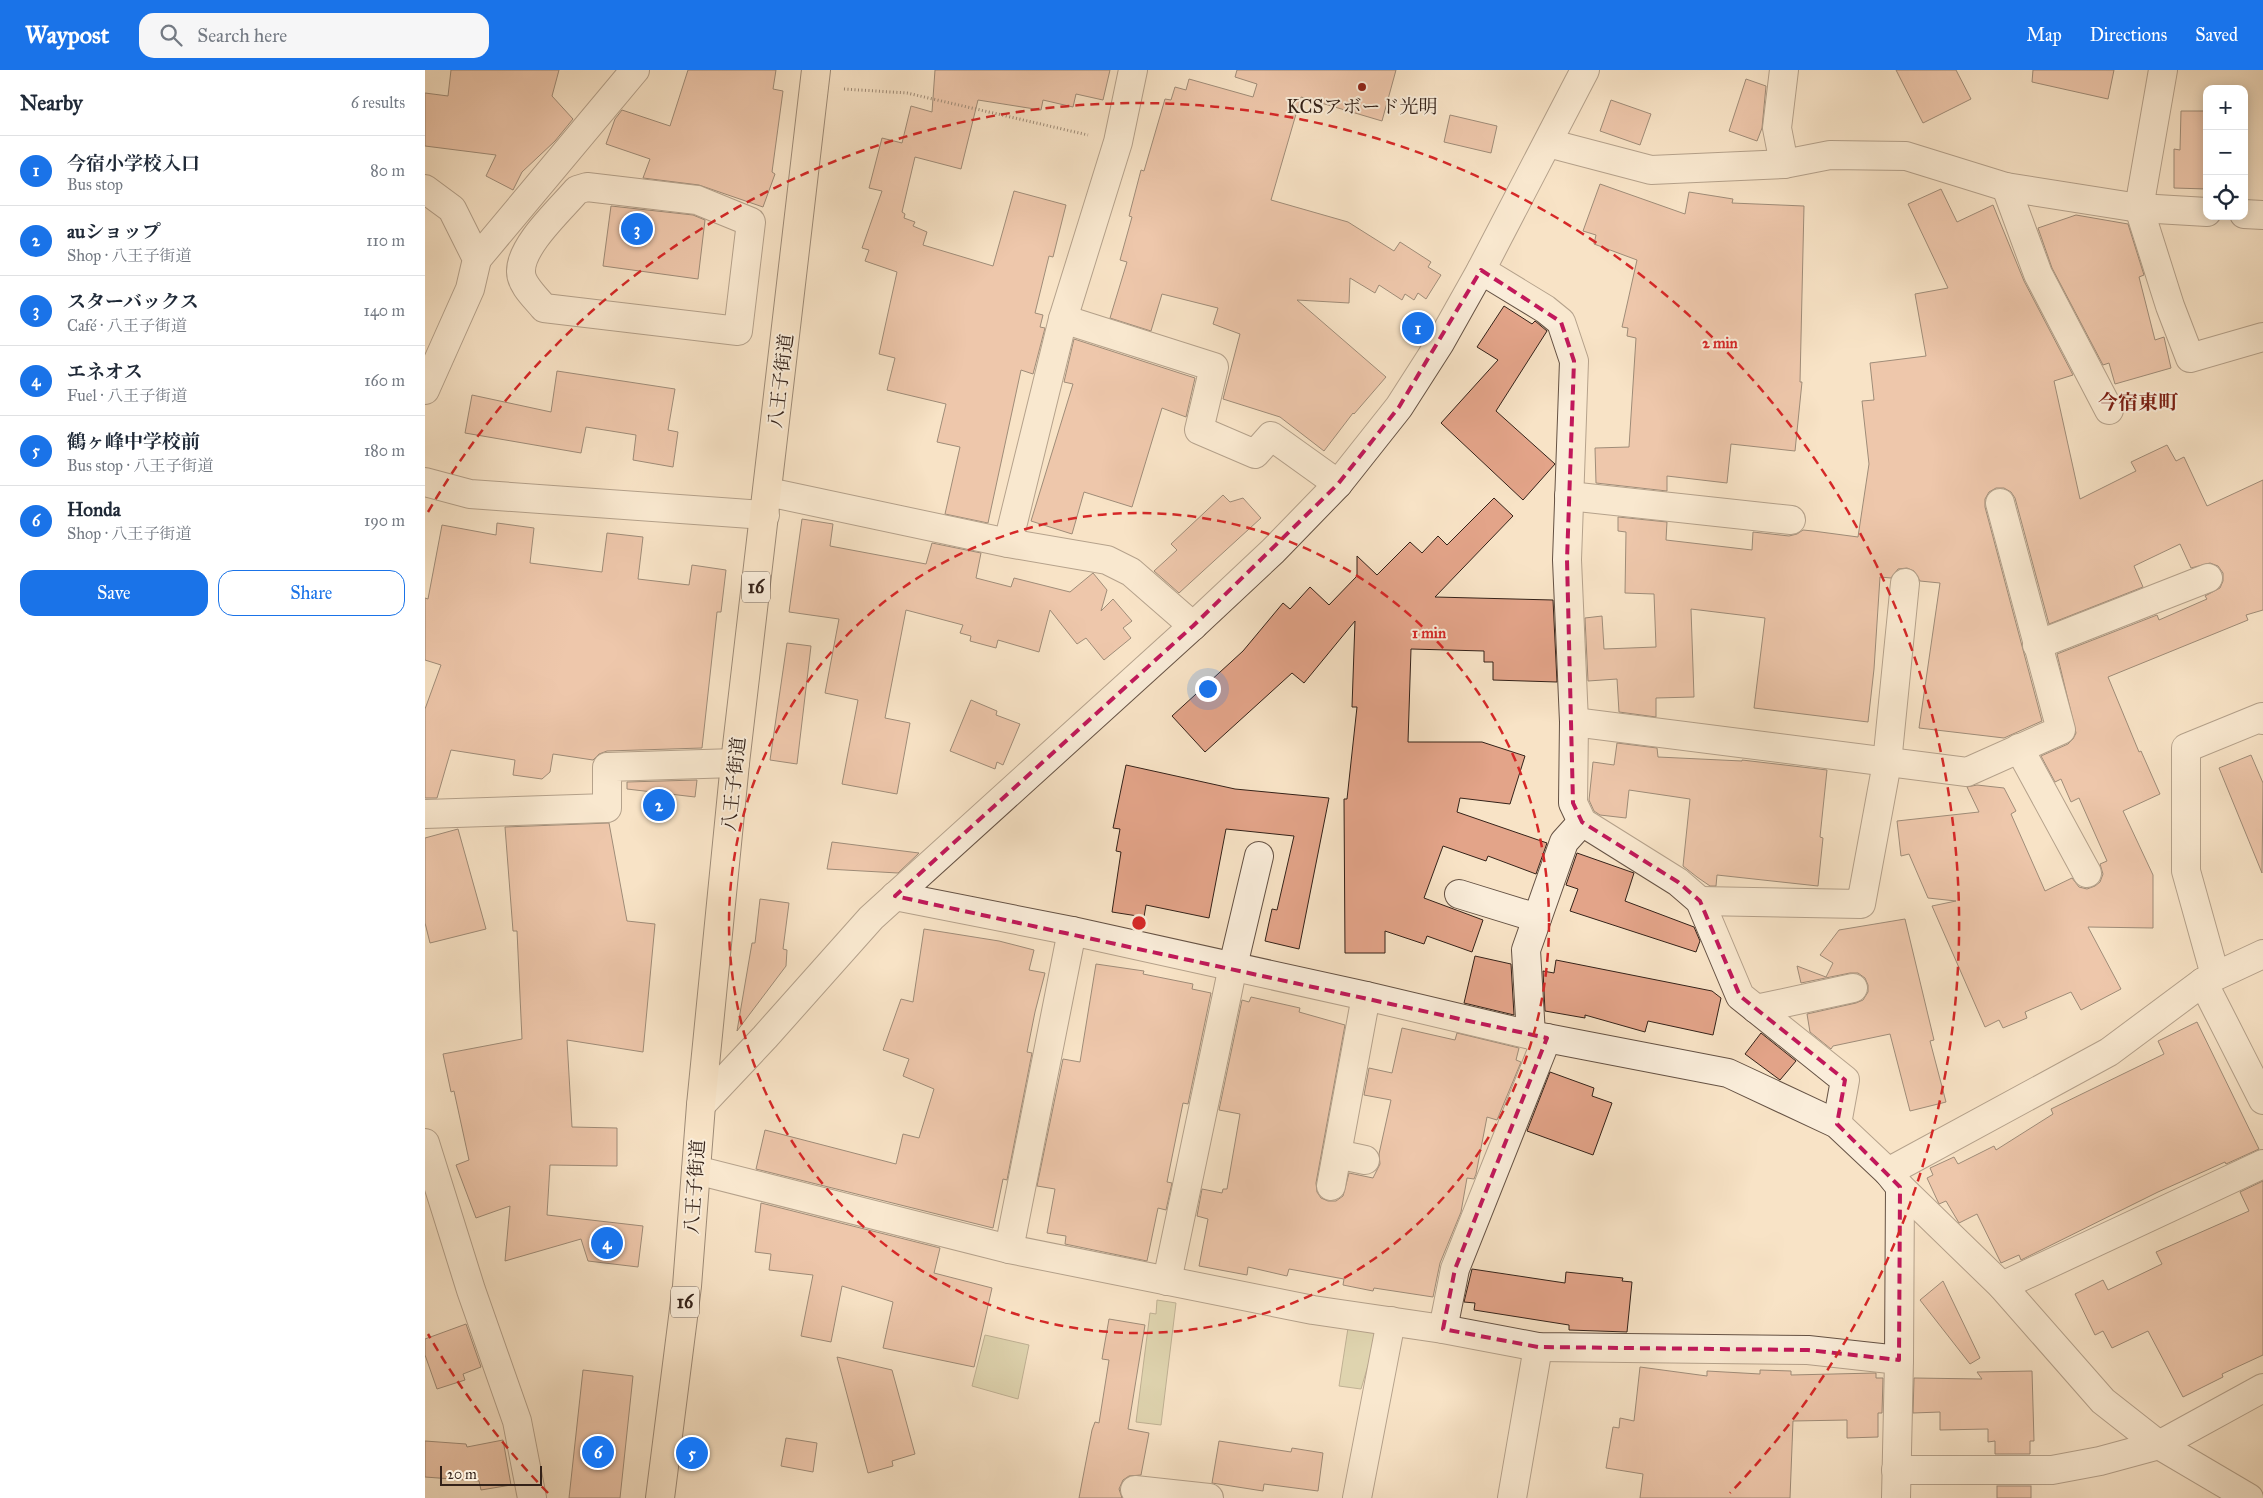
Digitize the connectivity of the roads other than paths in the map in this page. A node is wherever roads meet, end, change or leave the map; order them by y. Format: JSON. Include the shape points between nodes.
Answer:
{"nodes":[{"id":1,"x":635,"y":70,"type":"edge"},
{"id":2,"x":1133,"y":70,"type":"edge"},
{"id":3,"x":1585,"y":70,"type":"edge"},
{"id":4,"x":1784,"y":70,"type":"edge"},
{"id":5,"x":2163,"y":70,"type":"edge"},
{"id":6,"x":815,"y":78,"type":"edge"},
{"id":7,"x":1548,"y":143,"type":"junction"},
{"id":8,"x":1784,"y":164,"type":"junction"},
{"id":9,"x":2006,"y":187,"type":"junction"},
{"id":10,"x":425,"y":189,"type":"edge"},
{"id":11,"x":2139,"y":208,"type":"junction"},
{"id":12,"x":2203,"y":212,"type":"edge"},
{"id":13,"x":2248,"y":214,"type":"edge"},
{"id":14,"x":2263,"y":215,"type":"edge"},
{"id":15,"x":477,"y":259,"type":"junction"},
{"id":16,"x":1481,"y":270,"type":"junction"},
{"id":17,"x":1063,"y":319,"type":"junction"},
{"id":18,"x":738,"y":331,"type":"joint"},
{"id":19,"x":2263,"y":337,"type":"edge"},
{"id":20,"x":425,"y":390,"type":"edge"},
{"id":21,"x":2109,"y":410,"type":"dead end"},
{"id":22,"x":425,"y":482,"type":"edge"},
{"id":23,"x":1338,"y":484,"type":"junction"},
{"id":24,"x":1569,"y":496,"type":"junction"},
{"id":25,"x":2000,"y":503,"type":"dead end"},
{"id":26,"x":766,"y":504,"type":"junction"},
{"id":27,"x":1791,"y":520,"type":"dead end"},
{"id":28,"x":1009,"y":543,"type":"junction"},
{"id":29,"x":2208,"y":578,"type":"dead end"},
{"id":30,"x":1905,"y":583,"type":"dead end"},
{"id":31,"x":1193,"y":626,"type":"junction"},
{"id":32,"x":2037,"y":645,"type":"junction"},
{"id":33,"x":2263,"y":720,"type":"edge"},
{"id":34,"x":1574,"y":722,"type":"junction"},
{"id":35,"x":2019,"y":748,"type":"junction"},
{"id":36,"x":735,"y":763,"type":"junction"},
{"id":37,"x":1887,"y":763,"type":"junction"},
{"id":38,"x":425,"y":814,"type":"edge"},
{"id":39,"x":1582,"y":822,"type":"junction"},
{"id":40,"x":1259,"y":856,"type":"dead end"},
{"id":41,"x":2087,"y":873,"type":"dead end"},
{"id":42,"x":1459,"y":894,"type":"dead end"},
{"id":43,"x":895,"y":896,"type":"junction"},
{"id":44,"x":1700,"y":901,"type":"junction"},
{"id":45,"x":1537,"y":918,"type":"junction"},
{"id":46,"x":1072,"y":931,"type":"junction"},
{"id":47,"x":2263,"y":954,"type":"edge"},
{"id":48,"x":1233,"y":966,"type":"junction"},
{"id":49,"x":2209,"y":978,"type":"junction"},
{"id":50,"x":1853,"y":988,"type":"dead end"},
{"id":51,"x":1366,"y":996,"type":"junction"},
{"id":52,"x":1756,"y":1009,"type":"junction"},
{"id":53,"x":1539,"y":1037,"type":"junction"},
{"id":54,"x":2263,"y":1100,"type":"edge"},
{"id":55,"x":701,"y":1105,"type":"junction"},
{"id":56,"x":1837,"y":1124,"type":"junction"},
{"id":57,"x":425,"y":1143,"type":"edge"},
{"id":58,"x":1337,"y":1154,"type":"junction"},
{"id":59,"x":1365,"y":1160,"type":"dead end"},
{"id":60,"x":2263,"y":1164,"type":"edge"},
{"id":61,"x":696,"y":1170,"type":"junction"},
{"id":62,"x":1894,"y":1179,"type":"junction"},
{"id":63,"x":1331,"y":1186,"type":"dead end"},
{"id":64,"x":1009,"y":1249,"type":"junction"},
{"id":65,"x":1167,"y":1281,"type":"junction"},
{"id":66,"x":2002,"y":1286,"type":"junction"},
{"id":67,"x":1391,"y":1321,"type":"junction"},
{"id":68,"x":1443,"y":1329,"type":"junction"},
{"id":69,"x":1538,"y":1348,"type":"junction"},
{"id":70,"x":1899,"y":1360,"type":"junction"},
{"id":71,"x":2263,"y":1388,"type":"edge"},
{"id":72,"x":2159,"y":1445,"type":"junction"},
{"id":73,"x":1896,"y":1470,"type":"junction"},
{"id":74,"x":1135,"y":1490,"type":"dead end"},
{"id":75,"x":532,"y":1498,"type":"edge"},
{"id":76,"x":660,"y":1498,"type":"edge"},
{"id":77,"x":1209,"y":1498,"type":"edge"},
{"id":78,"x":1357,"y":1498,"type":"edge"},
{"id":79,"x":1512,"y":1498,"type":"edge"},
{"id":80,"x":1896,"y":1498,"type":"edge"},
{"id":81,"x":2249,"y":1498,"type":"edge"}],
"edges":[{"from":1,"to":15,"type":"street"},
{"from":2,"to":17,"type":"street","via":[[1118,142]]},
{"from":3,"to":7,"type":"street"},
{"from":4,"to":8,"type":"street","via":[[1777,128]]},
{"from":5,"to":11,"type":"street"},
{"from":6,"to":26,"type":"highway","name":"八王子街道","number":"16"},
{"from":7,"to":8,"type":"street","via":[[1651,170]]},
{"from":7,"to":16,"type":"street"},
{"from":8,"to":9,"type":"street","via":[[1829,155],[1906,156]]},
{"from":9,"to":11,"type":"street"},
{"from":9,"to":21,"type":"street","via":[[2038,274]]},
{"from":10,"to":15,"type":"street","via":[[452,210]]},
{"from":11,"to":12,"type":"street"},
{"from":11,"to":19,"type":"street","via":[[2190,358]]},
{"from":13,"to":14,"type":"street"},
{"from":15,"to":20,"type":"street","via":[[470,289]]},
{"from":16,"to":23,"type":"street","via":[[1399,407]]},
{"from":16,"to":24,"type":"street","via":[[1561,322],[1574,361]]},
{"from":17,"to":23,"type":"street","via":[[1214,368],[1199,430],[1255,454],[1271,436]]},
{"from":17,"to":28,"type":"street"},
{"from":18,"to":18,"type":"street","via":[[544,308],[521,273],[528,246],[577,190],[587,187],[697,200],[751,222]]},
{"from":22,"to":26,"type":"street","via":[[470,494]]},
{"from":23,"to":31,"type":"street"},
{"from":24,"to":27,"type":"street"},
{"from":24,"to":34,"type":"street","via":[[1567,560]]},
{"from":25,"to":32,"type":"street"},
{"from":26,"to":28,"type":"street"},
{"from":26,"to":36,"type":"highway","name":"八王子街道","number":"16"},
{"from":28,"to":31,"type":"street","via":[[1107,560],[1131,572]]},
{"from":29,"to":32,"type":"street"},
{"from":30,"to":37,"type":"street"},
{"from":31,"to":43,"type":"street"},
{"from":32,"to":35,"type":"street","via":[[2061,730]]},
{"from":33,"to":49,"type":"street","via":[[2262,716],[2186,748],[2186,871]]},
{"from":34,"to":37,"type":"street"},
{"from":34,"to":39,"type":"street","via":[[1573,804]]},
{"from":35,"to":37,"type":"street","via":[[1967,772]]},
{"from":35,"to":41,"type":"street"},
{"from":36,"to":38,"type":"street","via":[[607,767],[607,808]]},
{"from":36,"to":55,"type":"highway","name":"八王子街道","number":"16"},
{"from":37,"to":44,"type":"street","via":[[1861,904]]},
{"from":39,"to":44,"type":"street","via":[[1678,882]]},
{"from":39,"to":45,"type":"street","via":[[1564,842]]},
{"from":40,"to":48,"type":"street"},
{"from":42,"to":45,"type":"street"},
{"from":43,"to":46,"type":"street"},
{"from":43,"to":55,"type":"street","via":[[847,944]]},
{"from":44,"to":52,"type":"street","via":[[1740,996]]},
{"from":45,"to":53,"type":"street","via":[[1526,950]]},
{"from":46,"to":48,"type":"street"},
{"from":46,"to":64,"type":"street"},
{"from":47,"to":49,"type":"street"},
{"from":48,"to":51,"type":"street"},
{"from":48,"to":65,"type":"street"},
{"from":49,"to":54,"type":"street"},
{"from":49,"to":62,"type":"street","via":[[2109,1052]]},
{"from":50,"to":52,"type":"street"},
{"from":51,"to":53,"type":"street"},
{"from":51,"to":58,"type":"street"},
{"from":52,"to":56,"type":"street","via":[[1845,1080]]},
{"from":53,"to":56,"type":"street","via":[[1729,1073]]},
{"from":53,"to":68,"type":"street","via":[[1455,1269]]},
{"from":55,"to":61,"type":"highway","name":"八王子街道","number":"16"},
{"from":56,"to":62,"type":"street"},
{"from":57,"to":75,"type":"street","via":[[471,1290],[517,1421]]},
{"from":58,"to":59,"type":"street"},
{"from":58,"to":63,"type":"street"},
{"from":60,"to":66,"type":"street"},
{"from":61,"to":64,"type":"street"},
{"from":61,"to":76,"type":"highway","name":"八王子街道","number":"16","via":[[687,1286]]},
{"from":62,"to":66,"type":"street"},
{"from":62,"to":70,"type":"street"},
{"from":64,"to":65,"type":"street"},
{"from":65,"to":67,"type":"street","via":[[1313,1310]]},
{"from":66,"to":72,"type":"street","via":[[2103,1401]]},
{"from":67,"to":68,"type":"street"},
{"from":67,"to":78,"type":"street"},
{"from":68,"to":69,"type":"street"},
{"from":69,"to":70,"type":"street","via":[[1808,1350]]},
{"from":69,"to":79,"type":"street"},
{"from":70,"to":73,"type":"street"},
{"from":71,"to":72,"type":"street"},
{"from":72,"to":73,"type":"street","via":[[2052,1470]]},
{"from":72,"to":81,"type":"street"},
{"from":73,"to":80,"type":"street"},
{"from":74,"to":77,"type":"street"}]}
